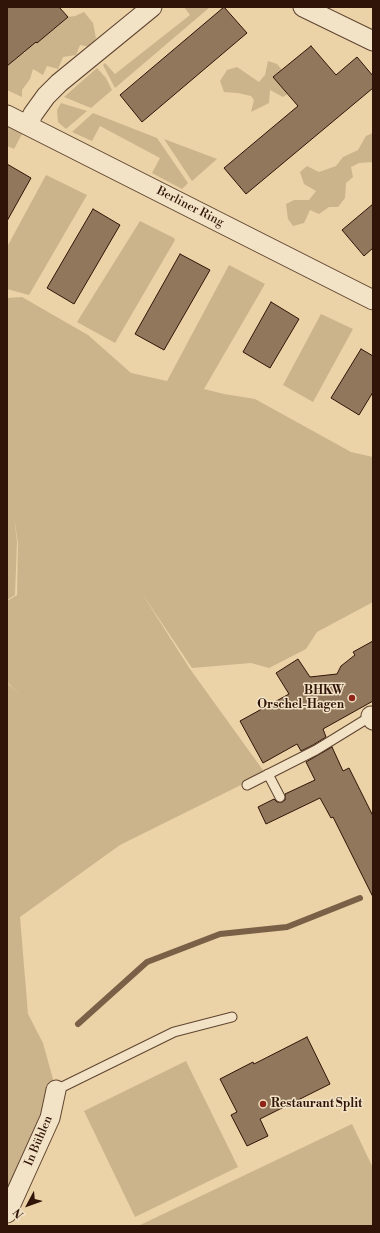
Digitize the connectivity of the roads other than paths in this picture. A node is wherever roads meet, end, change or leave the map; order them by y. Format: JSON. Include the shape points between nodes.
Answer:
{"nodes":[{"id":1,"x":152,"y":7,"type":"edge"},
{"id":2,"x":304,"y":7,"type":"edge"},
{"id":3,"x":373,"y":41,"type":"edge"},
{"id":4,"x":7,"y":115,"type":"edge"},
{"id":5,"x":28,"y":125,"type":"junction"},
{"id":6,"x":373,"y":300,"type":"edge"},
{"id":7,"x":372,"y":717,"type":"edge"},
{"id":8,"x":268,"y":774,"type":"junction"},
{"id":9,"x":247,"y":785,"type":"dead end"},
{"id":10,"x":280,"y":797,"type":"dead end"},
{"id":11,"x":232,"y":1017,"type":"dead end"},
{"id":12,"x":56,"y":1090,"type":"joint"},
{"id":13,"x":7,"y":1213,"type":"edge"}],
"edges":[{"from":1,"to":5,"type":"street","via":[[59,83],[46,96]]},
{"from":2,"to":3,"type":"street"},
{"from":4,"to":5,"type":"street","name":"Berliner Ring"},
{"from":5,"to":6,"type":"street","name":"Berliner Ring"},
{"from":7,"to":8,"type":"lane","via":[[316,750]]},
{"from":8,"to":9,"type":"lane"},
{"from":8,"to":10,"type":"lane"},
{"from":11,"to":12,"type":"lane","via":[[174,1032]]},
{"from":12,"to":13,"type":"street","name":"In Bühlen","via":[[50,1118]]}]}
